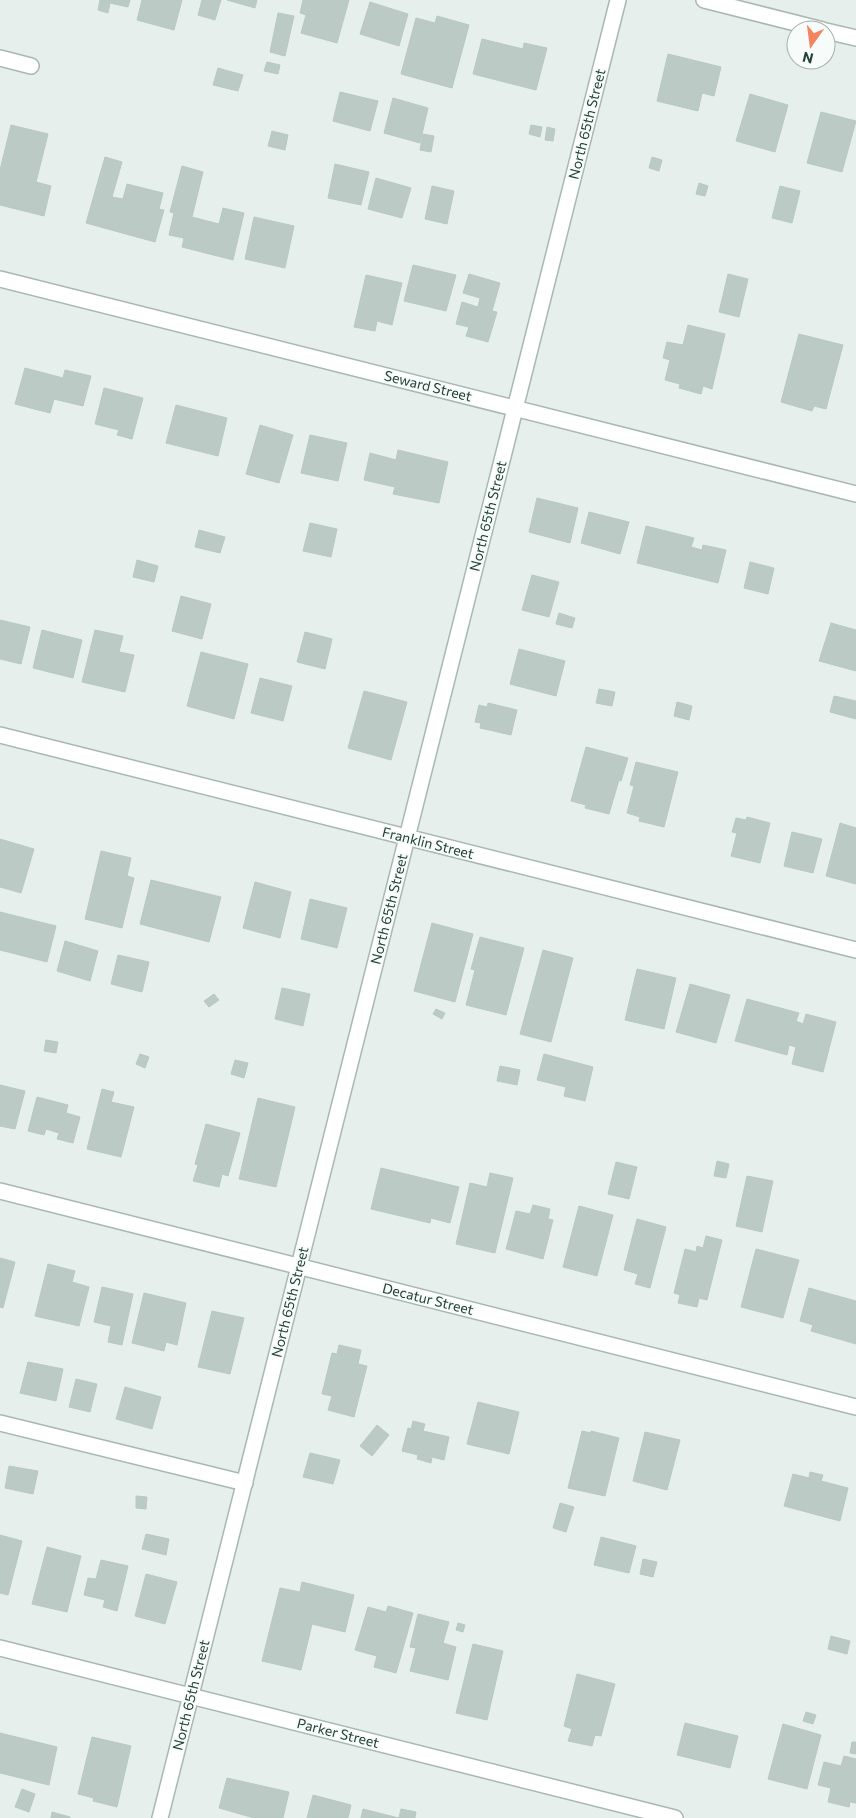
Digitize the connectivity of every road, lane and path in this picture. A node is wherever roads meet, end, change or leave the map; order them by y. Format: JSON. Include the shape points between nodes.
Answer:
{"nodes":[{"id":1,"x":618,"y":0,"type":"edge"},
{"id":2,"x":704,"y":0,"type":"edge"},
{"id":3,"x":786,"y":20,"type":"edge"},
{"id":4,"x":836,"y":33,"type":"edge"},
{"id":5,"x":856,"y":38,"type":"edge"},
{"id":6,"x":0,"y":58,"type":"edge"},
{"id":7,"x":32,"y":66,"type":"dead end"},
{"id":8,"x":0,"y":279,"type":"edge"},
{"id":9,"x":515,"y":408,"type":"junction"},
{"id":10,"x":856,"y":494,"type":"edge"},
{"id":11,"x":0,"y":735,"type":"edge"},
{"id":12,"x":407,"y":837,"type":"junction"},
{"id":13,"x":856,"y":950,"type":"edge"},
{"id":14,"x":0,"y":1191,"type":"edge"},
{"id":15,"x":299,"y":1266,"type":"junction"},
{"id":16,"x":856,"y":1407,"type":"edge"},
{"id":17,"x":0,"y":1423,"type":"edge"},
{"id":18,"x":245,"y":1483,"type":"junction"},
{"id":19,"x":0,"y":1648,"type":"edge"},
{"id":20,"x":191,"y":1696,"type":"junction"},
{"id":21,"x":160,"y":1818,"type":"edge"},
{"id":22,"x":675,"y":1818,"type":"edge"}],
"edges":[{"from":1,"to":9,"type":"street","name":"North 65th Street"},
{"from":2,"to":3,"type":"street"},
{"from":4,"to":5,"type":"street"},
{"from":6,"to":7,"type":"street"},
{"from":8,"to":9,"type":"street","name":"Seward Street"},
{"from":9,"to":10,"type":"street","name":"Seward Street"},
{"from":9,"to":12,"type":"street","name":"North 65th Street"},
{"from":11,"to":12,"type":"street","name":"Franklin Street"},
{"from":12,"to":13,"type":"street","name":"Franklin Street"},
{"from":12,"to":15,"type":"street","name":"North 65th Street"},
{"from":14,"to":15,"type":"street","name":"Decatur Street"},
{"from":15,"to":16,"type":"street","name":"Decatur Street"},
{"from":15,"to":18,"type":"street","name":"North 65th Street"},
{"from":17,"to":18,"type":"street"},
{"from":18,"to":20,"type":"street","name":"North 65th Street"},
{"from":19,"to":20,"type":"street","name":"Parker Street"},
{"from":20,"to":21,"type":"street","name":"North 65th Street"},
{"from":20,"to":22,"type":"street","name":"Parker Street"}]}
